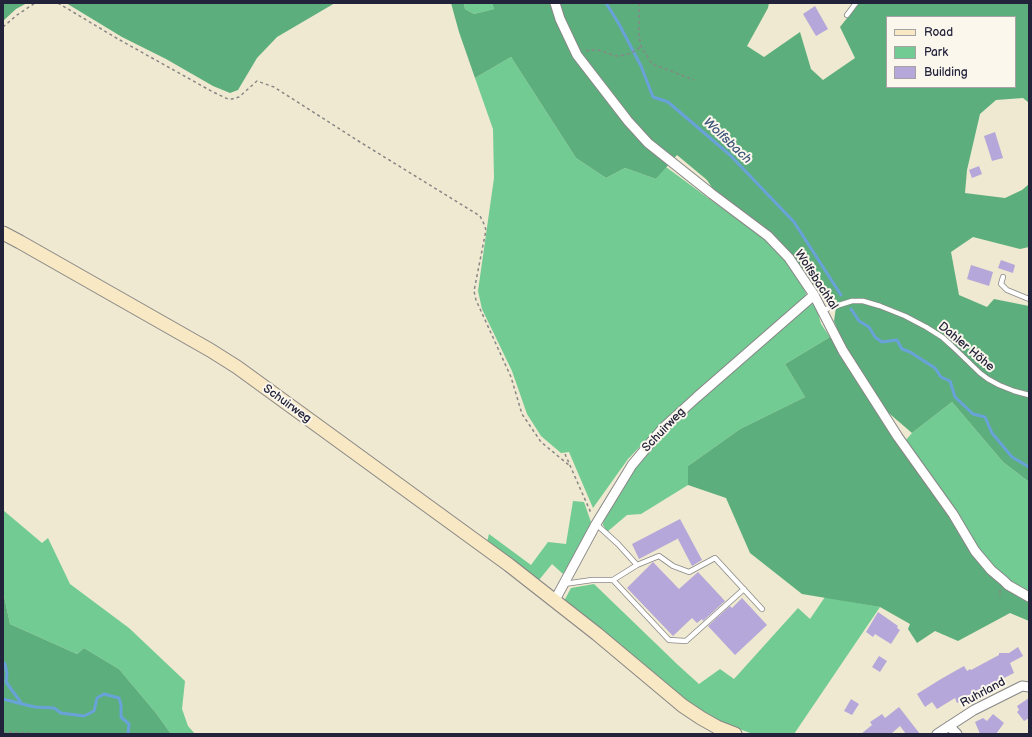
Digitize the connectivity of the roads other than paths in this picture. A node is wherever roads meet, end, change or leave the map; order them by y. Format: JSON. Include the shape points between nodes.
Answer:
{"nodes":[{"id":1,"x":555,"y":3,"type":"edge"},
{"id":2,"x":856,"y":3,"type":"edge"},
{"id":3,"x":847,"y":15,"type":"dead end"},
{"id":4,"x":3,"y":233,"type":"edge"},
{"id":5,"x":1003,"y":277,"type":"dead end"},
{"id":6,"x":814,"y":295,"type":"junction"},
{"id":7,"x":1029,"y":299,"type":"edge"},
{"id":8,"x":823,"y":310,"type":"junction"},
{"id":9,"x":1029,"y":395,"type":"edge"},
{"id":10,"x":596,"y":524,"type":"junction"},
{"id":11,"x":637,"y":566,"type":"junction"},
{"id":12,"x":613,"y":580,"type":"junction"},
{"id":13,"x":564,"y":584,"type":"junction"},
{"id":14,"x":744,"y":589,"type":"junction"},
{"id":15,"x":1029,"y":597,"type":"edge"},
{"id":16,"x":555,"y":600,"type":"junction"},
{"id":17,"x":762,"y":609,"type":"dead end"},
{"id":18,"x":1029,"y":687,"type":"edge"},
{"id":19,"x":949,"y":726,"type":"junction"},
{"id":20,"x":735,"y":734,"type":"edge"},
{"id":21,"x":937,"y":734,"type":"edge"},
{"id":22,"x":956,"y":734,"type":"edge"}],
"edges":[{"from":1,"to":6,"type":"street","name":"Wolfsbachtal","via":[[576,55],[628,121],[648,143],[768,236],[789,258]]},
{"from":2,"to":3,"type":"lane"},
{"from":4,"to":16,"type":"main road","name":"Schuirweg","via":[[237,367]]},
{"from":5,"to":7,"type":"lane","via":[[1001,284],[1006,290]]},
{"from":6,"to":8,"type":"street","name":"Wolfsbachtal"},
{"from":6,"to":10,"type":"street","name":"Schuirweg","via":[[663,428],[632,465]]},
{"from":8,"to":9,"type":"lane","name":"Dahler Höhe","via":[[852,301],[880,306],[942,337],[988,379]]},
{"from":8,"to":15,"type":"street","name":"Wolfsbachtal","via":[[843,351],[894,431],[953,514],[975,551],[999,578]]},
{"from":10,"to":11,"type":"lane"},
{"from":10,"to":13,"type":"street","name":"Schuirweg"},
{"from":11,"to":12,"type":"lane"},
{"from":11,"to":14,"type":"lane","via":[[659,556],[673,566],[689,572],[715,558]]},
{"from":12,"to":13,"type":"lane"},
{"from":12,"to":14,"type":"lane","via":[[669,640],[686,641]]},
{"from":13,"to":16,"type":"street","name":"Schuirweg"},
{"from":14,"to":17,"type":"lane"},
{"from":16,"to":20,"type":"main road","name":"Schuirweg","via":[[700,718]]},
{"from":18,"to":19,"type":"street","name":"Ruhrland","via":[[1022,686],[974,710]]},
{"from":19,"to":21,"type":"street","name":"Ruhrland"},
{"from":19,"to":22,"type":"street"}]}
